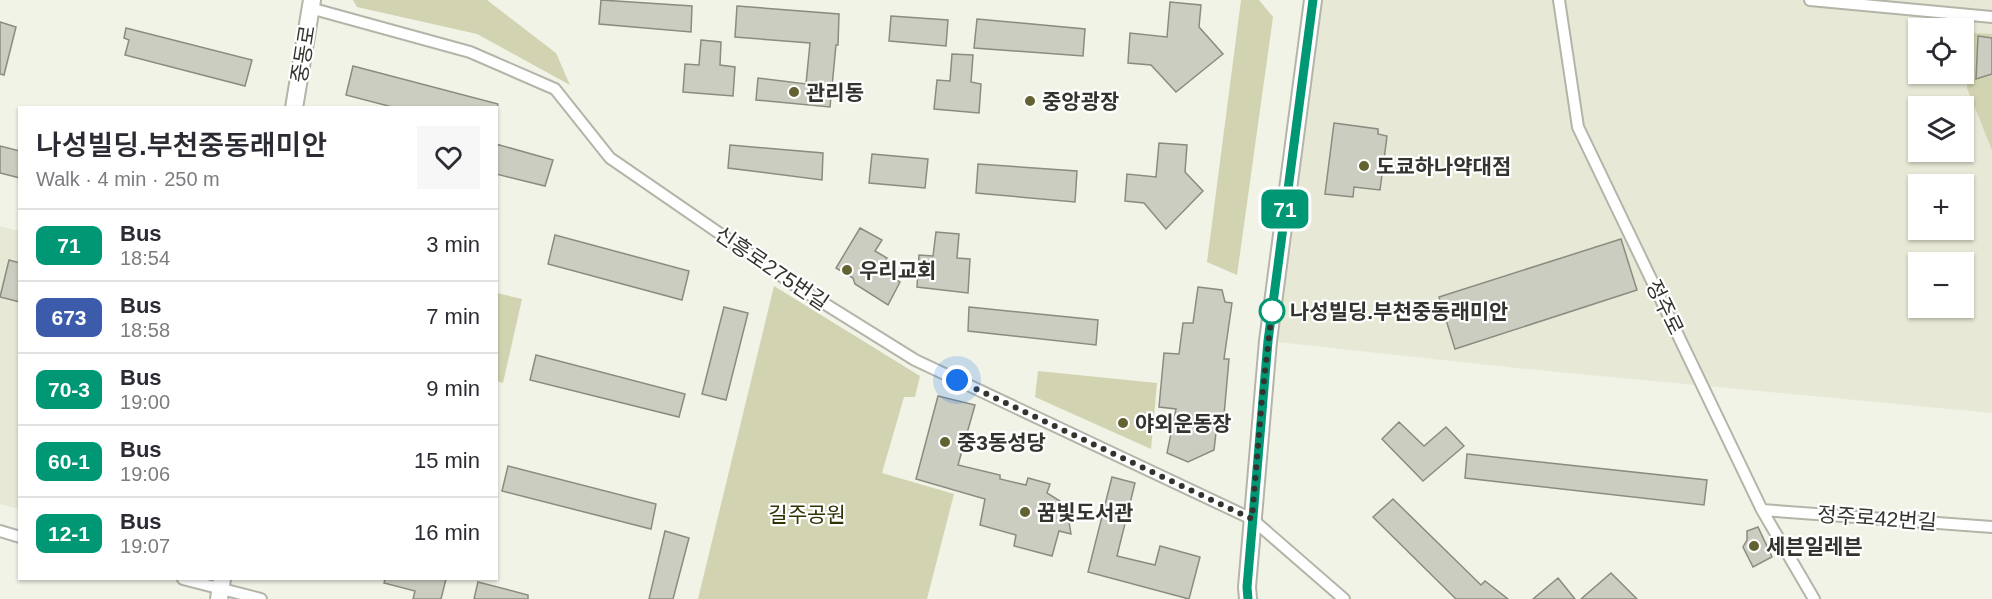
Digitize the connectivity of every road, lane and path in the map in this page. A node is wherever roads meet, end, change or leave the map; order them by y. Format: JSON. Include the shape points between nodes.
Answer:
{"nodes":[{"id":1,"x":1313,"y":0,"type":"edge"},
{"id":2,"x":1559,"y":0,"type":"edge"},
{"id":3,"x":1810,"y":0,"type":"edge"},
{"id":4,"x":311,"y":4,"type":"edge"},
{"id":5,"x":1992,"y":16,"type":"edge"},
{"id":6,"x":294,"y":106,"type":"edge"},
{"id":7,"x":1762,"y":510,"type":"junction"},
{"id":8,"x":1252,"y":519,"type":"junction"},
{"id":9,"x":1992,"y":527,"type":"edge"},
{"id":10,"x":0,"y":531,"type":"edge"},
{"id":11,"x":18,"y":536,"type":"edge"},
{"id":12,"x":187,"y":580,"type":"edge"},
{"id":13,"x":221,"y":589,"type":"edge"},
{"id":14,"x":261,"y":599,"type":"edge"},
{"id":15,"x":1248,"y":599,"type":"edge"},
{"id":16,"x":1344,"y":599,"type":"edge"},
{"id":17,"x":1814,"y":599,"type":"edge"}],
"edges":[{"from":1,"to":8,"type":"street","via":[[1268,341]]},
{"from":2,"to":7,"type":"street","name":"정주로","via":[[1578,127]]},
{"from":3,"to":5,"type":"street"},
{"from":4,"to":6,"type":"street","name":"중동로"},
{"from":4,"to":8,"type":"street","name":"신흥로275번길","via":[[470,52],[555,89],[610,158],[793,284],[915,360]]},
{"from":7,"to":9,"type":"street","name":"정주로42번길"},
{"from":7,"to":17,"type":"street","name":"정주로"},
{"from":8,"to":15,"type":"street"},
{"from":8,"to":16,"type":"street","name":"신흥로275번길"},
{"from":10,"to":11,"type":"street"},
{"from":12,"to":13,"type":"street"},
{"from":13,"to":14,"type":"street"}]}
